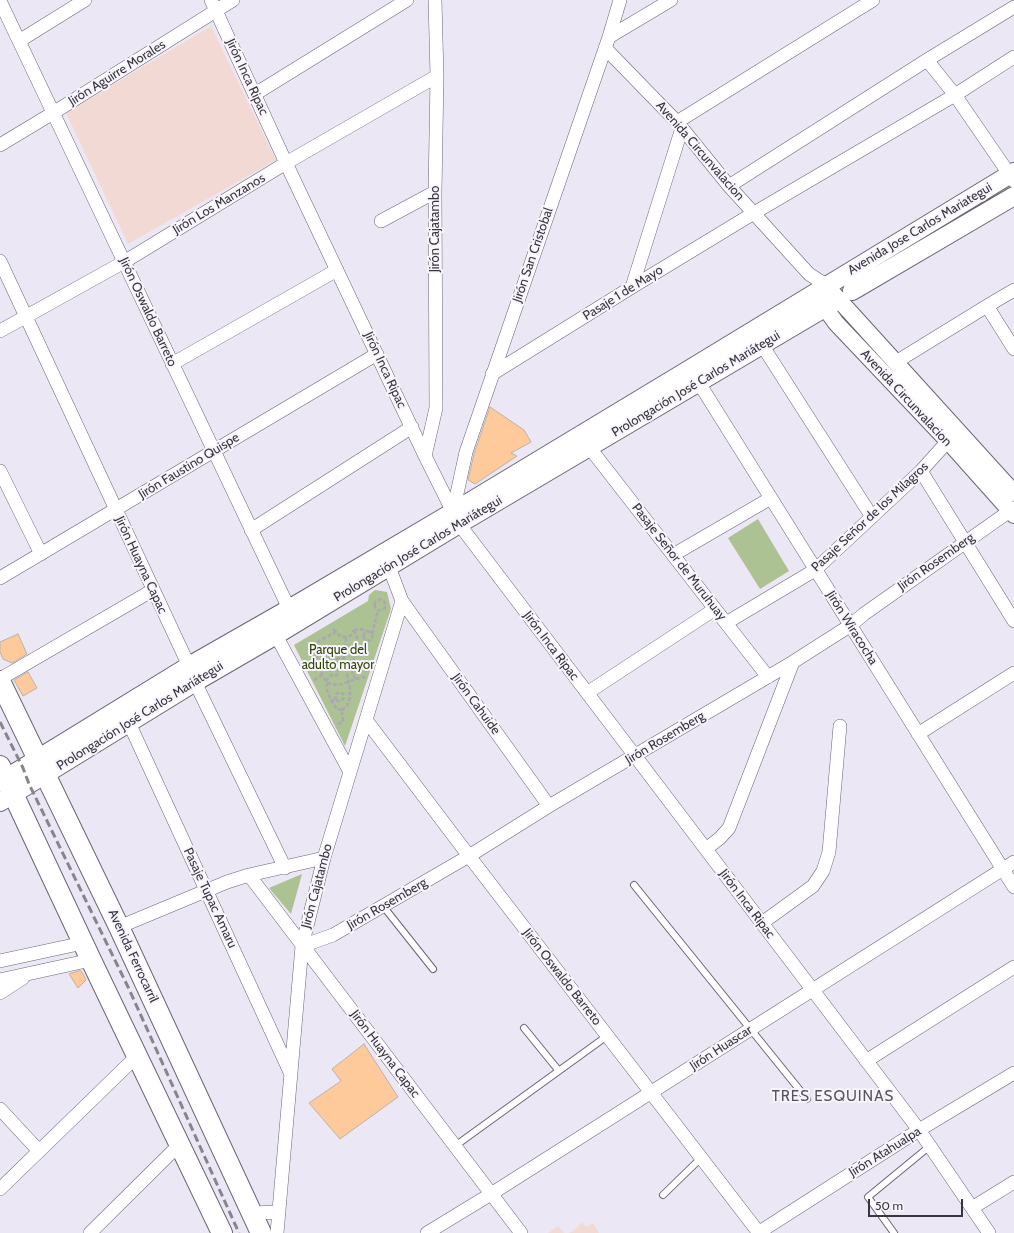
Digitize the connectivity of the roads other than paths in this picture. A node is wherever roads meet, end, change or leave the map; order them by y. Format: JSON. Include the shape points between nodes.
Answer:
{"nodes":[{"id":1,"x":85,"y":0,"type":"edge"},
{"id":2,"x":233,"y":0,"type":"edge"},
{"id":3,"x":407,"y":0,"type":"edge"},
{"id":4,"x":435,"y":0,"type":"edge"},
{"id":5,"x":620,"y":0,"type":"edge"},
{"id":6,"x":671,"y":0,"type":"edge"},
{"id":7,"x":873,"y":0,"type":"edge"},
{"id":8,"x":0,"y":1,"type":"edge"},
{"id":9,"x":213,"y":5,"type":"edge"},
{"id":10,"x":1014,"y":7,"type":"edge"},
{"id":11,"x":19,"y":41,"type":"junction"},
{"id":12,"x":607,"y":42,"type":"junction"},
{"id":13,"x":1014,"y":57,"type":"edge"},
{"id":14,"x":927,"y":60,"type":"junction"},
{"id":15,"x":437,"y":76,"type":"junction"},
{"id":16,"x":255,"y":94,"type":"junction"},
{"id":17,"x":955,"y":95,"type":"junction"},
{"id":18,"x":53,"y":113,"type":"junction"},
{"id":19,"x":679,"y":125,"type":"junction"},
{"id":20,"x":0,"y":145,"type":"edge"},
{"id":21,"x":286,"y":163,"type":"junction"},
{"id":22,"x":1013,"y":176,"type":"edge"},
{"id":23,"x":729,"y":186,"type":"junction"},
{"id":24,"x":435,"y":192,"type":"junction"},
{"id":25,"x":1014,"y":196,"type":"edge"},
{"id":26,"x":754,"y":213,"type":"junction"},
{"id":27,"x":381,"y":221,"type":"dead end"},
{"id":28,"x":0,"y":261,"type":"edge"},
{"id":29,"x":124,"y":262,"type":"junction"},
{"id":30,"x":337,"y":270,"type":"junction"},
{"id":31,"x":632,"y":287,"type":"junction"},
{"id":32,"x":820,"y":290,"type":"junction"},
{"id":33,"x":1014,"y":290,"type":"edge"},
{"id":34,"x":838,"y":300,"type":"junction"},
{"id":35,"x":987,"y":306,"type":"junction"},
{"id":36,"x":26,"y":316,"type":"junction"},
{"id":37,"x":0,"y":331,"type":"edge"},
{"id":38,"x":762,"y":345,"type":"junction"},
{"id":39,"x":1014,"y":349,"type":"edge"},
{"id":40,"x":377,"y":354,"type":"junction"},
{"id":41,"x":896,"y":362,"type":"junction"},
{"id":42,"x":172,"y":364,"type":"junction"},
{"id":43,"x":492,"y":374,"type":"junction"},
{"id":44,"x":694,"y":376,"type":"junction"},
{"id":45,"x":412,"y":427,"type":"junction"},
{"id":46,"x":948,"y":441,"type":"junction"},
{"id":47,"x":589,"y":447,"type":"junction"},
{"id":48,"x":214,"y":452,"type":"junction"},
{"id":49,"x":425,"y":456,"type":"junction"},
{"id":50,"x":0,"y":471,"type":"edge"},
{"id":51,"x":921,"y":471,"type":"junction"},
{"id":52,"x":1014,"y":493,"type":"edge"},
{"id":53,"x":771,"y":498,"type":"junction"},
{"id":54,"x":116,"y":510,"type":"junction"},
{"id":55,"x":1012,"y":511,"type":"edge"},
{"id":56,"x":872,"y":517,"type":"junction"},
{"id":57,"x":456,"y":518,"type":"junction"},
{"id":58,"x":251,"y":530,"type":"junction"},
{"id":59,"x":965,"y":542,"type":"junction"},
{"id":60,"x":41,"y":554,"type":"junction"},
{"id":61,"x":674,"y":555,"type":"junction"},
{"id":62,"x":386,"y":560,"type":"junction"},
{"id":63,"x":816,"y":570,"type":"junction"},
{"id":64,"x":0,"y":578,"type":"edge"},
{"id":65,"x":153,"y":590,"type":"junction"},
{"id":66,"x":402,"y":601,"type":"junction"},
{"id":67,"x":715,"y":609,"type":"junction"},
{"id":68,"x":292,"y":616,"type":"junction"},
{"id":69,"x":1014,"y":621,"type":"edge"},
{"id":70,"x":726,"y":623,"type":"junction"},
{"id":71,"x":851,"y":625,"type":"junction"},
{"id":72,"x":272,"y":628,"type":"junction"},
{"id":73,"x":793,"y":662,"type":"junction"},
{"id":74,"x":1014,"y":673,"type":"edge"},
{"id":75,"x":192,"y":674,"type":"junction"},
{"id":76,"x":768,"y":677,"type":"junction"},
{"id":77,"x":0,"y":680,"type":"edge"},
{"id":78,"x":587,"y":693,"type":"junction"},
{"id":79,"x":366,"y":720,"type":"junction"},
{"id":80,"x":129,"y":723,"type":"junction"},
{"id":81,"x":840,"y":726,"type":"dead end"},
{"id":82,"x":918,"y":734,"type":"junction"},
{"id":83,"x":635,"y":756,"type":"junction"},
{"id":84,"x":41,"y":767,"type":"junction"},
{"id":85,"x":350,"y":772,"type":"junction"},
{"id":86,"x":4,"y":784,"type":"edge"},
{"id":87,"x":549,"y":806,"type":"junction"},
{"id":88,"x":706,"y":849,"type":"junction"},
{"id":89,"x":469,"y":856,"type":"junction"},
{"id":90,"x":324,"y":858,"type":"junction"},
{"id":91,"x":1014,"y":862,"type":"edge"},
{"id":92,"x":285,"y":868,"type":"junction"},
{"id":93,"x":1002,"y":869,"type":"junction"},
{"id":94,"x":249,"y":875,"type":"junction"},
{"id":95,"x":634,"y":885,"type":"dead end"},
{"id":96,"x":1014,"y":888,"type":"edge"},
{"id":97,"x":206,"y":890,"type":"junction"},
{"id":98,"x":383,"y":906,"type":"junction"},
{"id":99,"x":762,"y":923,"type":"junction"},
{"id":100,"x":119,"y":927,"type":"junction"},
{"id":101,"x":302,"y":946,"type":"junction"},
{"id":102,"x":87,"y":952,"type":"junction"},
{"id":103,"x":0,"y":961,"type":"edge"},
{"id":104,"x":1014,"y":967,"type":"edge"},
{"id":105,"x":433,"y":969,"type":"dead end"},
{"id":106,"x":29,"y":974,"type":"junction"},
{"id":107,"x":0,"y":980,"type":"edge"},
{"id":108,"x":813,"y":990,"type":"junction"},
{"id":109,"x":0,"y":993,"type":"edge"},
{"id":110,"x":524,"y":1028,"type":"dead end"},
{"id":111,"x":750,"y":1029,"type":"junction"},
{"id":112,"x":607,"y":1036,"type":"junction"},
{"id":113,"x":137,"y":1056,"type":"junction"},
{"id":114,"x":866,"y":1061,"type":"junction"},
{"id":115,"x":559,"y":1071,"type":"junction"},
{"id":116,"x":1014,"y":1073,"type":"edge"},
{"id":117,"x":291,"y":1074,"type":"junction"},
{"id":118,"x":651,"y":1093,"type":"junction"},
{"id":119,"x":807,"y":1099,"type":"dead end"},
{"id":120,"x":0,"y":1110,"type":"edge"},
{"id":121,"x":919,"y":1130,"type":"junction"},
{"id":122,"x":179,"y":1145,"type":"junction"},
{"id":123,"x":455,"y":1146,"type":"junction"},
{"id":124,"x":930,"y":1146,"type":"junction"},
{"id":125,"x":39,"y":1151,"type":"junction"},
{"id":126,"x":701,"y":1158,"type":"junction"},
{"id":127,"x":1014,"y":1182,"type":"edge"},
{"id":128,"x":0,"y":1189,"type":"edge"},
{"id":129,"x":492,"y":1194,"type":"junction"},
{"id":130,"x":663,"y":1195,"type":"dead end"},
{"id":131,"x":972,"y":1208,"type":"junction"},
{"id":132,"x":279,"y":1212,"type":"junction"},
{"id":133,"x":252,"y":1213,"type":"junction"},
{"id":134,"x":90,"y":1233,"type":"edge"},
{"id":135,"x":222,"y":1233,"type":"edge"},
{"id":136,"x":261,"y":1233,"type":"edge"},
{"id":137,"x":277,"y":1233,"type":"edge"},
{"id":138,"x":427,"y":1233,"type":"edge"},
{"id":139,"x":521,"y":1233,"type":"edge"},
{"id":140,"x":758,"y":1233,"type":"edge"},
{"id":141,"x":894,"y":1233,"type":"edge"},
{"id":142,"x":989,"y":1233,"type":"edge"}],
"edges":[{"from":1,"to":11,"type":"street"},
{"from":2,"to":9,"type":"street","name":"Jirón Aguirre Morales"},
{"from":3,"to":16,"type":"street"},
{"from":4,"to":15,"type":"street","name":"Jirón Cajatambo"},
{"from":5,"to":12,"type":"street","name":"Jirón San Cristobal"},
{"from":6,"to":12,"type":"street"},
{"from":7,"to":19,"type":"street"},
{"from":8,"to":11,"type":"street","name":"Jirón Oswaldo Barreto"},
{"from":9,"to":16,"type":"street","name":"Jirón Inca Ripac"},
{"from":9,"to":18,"type":"street","name":"Jirón Aguirre Morales"},
{"from":10,"to":14,"type":"street"},
{"from":11,"to":18,"type":"street","name":"Jirón Oswaldo Barreto"},
{"from":12,"to":19,"type":"street","name":"Avenida Circunvalacion"},
{"from":12,"to":43,"type":"street","name":"Jirón San Cristobal"},
{"from":13,"to":17,"type":"street","name":"Pasaje 1 de Mayo"},
{"from":14,"to":17,"type":"street"},
{"from":14,"to":23,"type":"street"},
{"from":15,"to":21,"type":"street","name":"Jirón Los Manzanos"},
{"from":15,"to":24,"type":"street","name":"Jirón Cajatambo"},
{"from":16,"to":21,"type":"street","name":"Jirón Inca Ripac"},
{"from":17,"to":22,"type":"street"},
{"from":17,"to":26,"type":"street","name":"Pasaje 1 de Mayo"},
{"from":18,"to":20,"type":"street","name":"Jirón Aguirre Morales"},
{"from":18,"to":29,"type":"street","name":"Jirón Oswaldo Barreto"},
{"from":19,"to":23,"type":"street","name":"Avenida Circunvalacion"},
{"from":19,"to":31,"type":"street"},
{"from":21,"to":29,"type":"street","name":"Jirón Los Manzanos"},
{"from":21,"to":30,"type":"street","name":"Jirón Inca Ripac"},
{"from":22,"to":32,"type":"main road","name":"Avenida Jose Carlos Mariategui"},
{"from":23,"to":26,"type":"street","name":"Avenida Circunvalacion"},
{"from":24,"to":27,"type":"street"},
{"from":24,"to":49,"type":"street","name":"Jirón Cajatambo","via":[[436,408]]},
{"from":25,"to":34,"type":"main road","name":"Avenida Jose Carlos Mariategui"},
{"from":26,"to":31,"type":"street","name":"Pasaje 1 de Mayo"},
{"from":26,"to":32,"type":"street","name":"Avenida Circunvalacion","via":[[809,274]]},
{"from":28,"to":36,"type":"street","name":"Jirón Huayna Capac"},
{"from":29,"to":36,"type":"street","name":"Jirón Los Manzanos"},
{"from":29,"to":42,"type":"street","name":"Jirón Oswaldo Barreto"},
{"from":30,"to":40,"type":"street","name":"Jirón Inca Ripac"},
{"from":30,"to":42,"type":"street"},
{"from":31,"to":43,"type":"street","name":"Pasaje 1 de Mayo"},
{"from":32,"to":34,"type":"street","name":"Avenida Circunvalacion"},
{"from":32,"to":44,"type":"main road","name":"Prolongación José Carlos Mariátegui"},
{"from":33,"to":35,"type":"street"},
{"from":34,"to":38,"type":"main road","name":"Prolongación José Carlos Mariátegui"},
{"from":34,"to":41,"type":"street","name":"Avenida Circunvalacion"},
{"from":34,"to":46,"type":"street","name":"Avenida Circunvalacion","via":[[836,323]]},
{"from":35,"to":39,"type":"street"},
{"from":35,"to":41,"type":"street"},
{"from":36,"to":37,"type":"street","name":"Jirón Los Manzanos"},
{"from":36,"to":54,"type":"street","name":"Jirón Huayna Capac"},
{"from":38,"to":44,"type":"main road","name":"Prolongación José Carlos Mariátegui"},
{"from":38,"to":56,"type":"street"},
{"from":40,"to":45,"type":"street","name":"Jirón Inca Ripac"},
{"from":40,"to":48,"type":"street","name":"Jirón Faustino Quispe"},
{"from":41,"to":52,"type":"street","name":"Avenida Circunvalacion"},
{"from":42,"to":48,"type":"street","name":"Jirón Oswaldo Barreto"},
{"from":43,"to":57,"type":"street","name":"Jirón San Cristobal","via":[[466,452]]},
{"from":44,"to":47,"type":"main road","name":"Prolongación José Carlos Mariátegui"},
{"from":44,"to":53,"type":"street","name":"Jirón Wiracocha"},
{"from":44,"to":57,"type":"main road","name":"Prolongación José Carlos Mariátegui"},
{"from":45,"to":49,"type":"street","name":"Jirón Inca Ripac"},
{"from":45,"to":58,"type":"street"},
{"from":46,"to":51,"type":"street","name":"Pasaje Señor de los Milagros"},
{"from":46,"to":55,"type":"street","name":"Avenida Circunvalacion"},
{"from":47,"to":57,"type":"main road","name":"Prolongación José Carlos Mariátegui"},
{"from":47,"to":61,"type":"street","name":"Pasaje Señor de Muruhuay"},
{"from":48,"to":54,"type":"street","name":"Jirón Faustino Quispe"},
{"from":48,"to":58,"type":"street","name":"Jirón Oswaldo Barreto"},
{"from":49,"to":57,"type":"street","name":"Jirón Inca Ripac"},
{"from":50,"to":60,"type":"street"},
{"from":51,"to":56,"type":"street","name":"Pasaje Señor de los Milagros"},
{"from":51,"to":59,"type":"street"},
{"from":53,"to":61,"type":"street"},
{"from":53,"to":63,"type":"street","name":"Jirón Wiracocha"},
{"from":54,"to":60,"type":"street","name":"Jirón Faustino Quispe"},
{"from":54,"to":65,"type":"street","name":"Jirón Huayna Capac"},
{"from":55,"to":59,"type":"street","name":"Jirón Rosemberg"},
{"from":56,"to":63,"type":"street","name":"Pasaje Señor de los Milagros"},
{"from":57,"to":62,"type":"main road","name":"Prolongación José Carlos Mariátegui"},
{"from":57,"to":78,"type":"street","name":"Jirón Inca Ripac"},
{"from":58,"to":68,"type":"street","name":"Jirón Oswaldo Barreto"},
{"from":59,"to":69,"type":"street"},
{"from":59,"to":71,"type":"street","name":"Jirón Rosemberg"},
{"from":60,"to":64,"type":"street","name":"Jirón Faustino Quispe"},
{"from":61,"to":67,"type":"street","name":"Pasaje Señor de Muruhuay"},
{"from":62,"to":66,"type":"street"},
{"from":62,"to":68,"type":"main road","name":"Prolongación José Carlos Mariátegui"},
{"from":63,"to":70,"type":"street","name":"Pasaje Señor de los Milagros"},
{"from":63,"to":71,"type":"street","name":"Jirón Wiracocha"},
{"from":65,"to":75,"type":"street","name":"Jirón Huayna Capac"},
{"from":65,"to":77,"type":"street"},
{"from":66,"to":79,"type":"street","name":"Jirón Cajatambo"},
{"from":66,"to":87,"type":"street","name":"Jirón Cahuide"},
{"from":67,"to":70,"type":"street","name":"Pasaje Señor de Muruhuay"},
{"from":67,"to":78,"type":"street"},
{"from":68,"to":72,"type":"main road","name":"Prolongación José Carlos Mariátegui"},
{"from":70,"to":76,"type":"street","name":"Pasaje Señor de Muruhuay"},
{"from":71,"to":73,"type":"street","name":"Jirón Rosemberg"},
{"from":71,"to":82,"type":"street","name":"Jirón Wiracocha"},
{"from":72,"to":75,"type":"main road","name":"Prolongación José Carlos Mariátegui"},
{"from":72,"to":85,"type":"street"},
{"from":73,"to":76,"type":"street","name":"Jirón Rosemberg"},
{"from":73,"to":88,"type":"street","via":[[729,828]]},
{"from":74,"to":82,"type":"street"},
{"from":75,"to":80,"type":"main road","name":"Prolongación José Carlos Mariátegui"},
{"from":75,"to":84,"type":"main road","name":"Prolongación José Carlos Mariátegui"},
{"from":75,"to":92,"type":"street","name":"Jirón Huayna Capac"},
{"from":76,"to":83,"type":"street","name":"Jirón Rosemberg"},
{"from":77,"to":84,"type":"main road","name":"Avenida Ferrocarril"},
{"from":78,"to":83,"type":"street","name":"Jirón Inca Ripac"},
{"from":79,"to":85,"type":"street","name":"Jirón Cajatambo"},
{"from":79,"to":89,"type":"street","name":"Jirón Oswaldo Barreto"},
{"from":80,"to":84,"type":"main road","name":"Prolongación José Carlos Mariátegui"},
{"from":80,"to":97,"type":"street","name":"Pasaje Tupac Amaru"},
{"from":81,"to":99,"type":"street","via":[[828,852],[823,871],[813,886]]},
{"from":82,"to":93,"type":"street","name":"Jirón Wiracocha"},
{"from":83,"to":87,"type":"street","name":"Jirón Rosemberg"},
{"from":83,"to":88,"type":"street","name":"Jirón Inca Ripac"},
{"from":84,"to":86,"type":"main road","name":"Prolongación José Carlos Mariátegui"},
{"from":84,"to":100,"type":"main road","name":"Avenida Ferrocarril"},
{"from":85,"to":90,"type":"street","name":"Jirón Cajatambo"},
{"from":86,"to":102,"type":"main road"},
{"from":87,"to":89,"type":"street","name":"Jirón Rosemberg"},
{"from":88,"to":99,"type":"street","name":"Jirón Inca Ripac"},
{"from":89,"to":98,"type":"street","name":"Jirón Rosemberg"},
{"from":89,"to":112,"type":"street","name":"Jirón Oswaldo Barreto"},
{"from":90,"to":92,"type":"street"},
{"from":90,"to":101,"type":"street","name":"Jirón Cajatambo"},
{"from":91,"to":93,"type":"street","name":"Jirón Huascar"},
{"from":92,"to":94,"type":"street"},
{"from":93,"to":96,"type":"street","name":"Jirón Wiracocha"},
{"from":93,"to":108,"type":"street","name":"Jirón Huascar"},
{"from":94,"to":97,"type":"street"},
{"from":94,"to":101,"type":"street","name":"Jirón Huayna Capac"},
{"from":95,"to":111,"type":"lane"},
{"from":97,"to":100,"type":"street"},
{"from":97,"to":117,"type":"street","name":"Pasaje Tupac Amaru"},
{"from":98,"to":101,"type":"street","name":"Jirón Rosemberg","via":[[333,935]]},
{"from":98,"to":105,"type":"lane"},
{"from":99,"to":108,"type":"street","name":"Jirón Inca Ripac"},
{"from":100,"to":133,"type":"main road","name":"Avenida Ferrocarril"},
{"from":101,"to":117,"type":"street","name":"Jirón Cajatambo"},
{"from":101,"to":123,"type":"street","name":"Jirón Huayna Capac"},
{"from":102,"to":103,"type":"street"},
{"from":102,"to":106,"type":"street"},
{"from":102,"to":113,"type":"main road"},
{"from":104,"to":114,"type":"street"},
{"from":106,"to":107,"type":"street"},
{"from":106,"to":109,"type":"street"},
{"from":108,"to":111,"type":"street","name":"Jirón Huascar"},
{"from":108,"to":114,"type":"street","name":"Jirón Inca Ripac"},
{"from":110,"to":115,"type":"lane"},
{"from":111,"to":118,"type":"street","name":"Jirón Huascar"},
{"from":111,"to":119,"type":"lane"},
{"from":112,"to":115,"type":"lane"},
{"from":112,"to":118,"type":"street","name":"Jirón Oswaldo Barreto"},
{"from":113,"to":122,"type":"main road"},
{"from":113,"to":125,"type":"street"},
{"from":114,"to":121,"type":"street","name":"Jirón Inca Ripac"},
{"from":115,"to":123,"type":"lane"},
{"from":116,"to":121,"type":"street","name":"Jirón Atahualpa"},
{"from":117,"to":132,"type":"street","name":"Jirón Cajatambo"},
{"from":118,"to":126,"type":"street","name":"Jirón Oswaldo Barreto"},
{"from":118,"to":129,"type":"street","name":"Jirón Huascar"},
{"from":120,"to":125,"type":"street"},
{"from":121,"to":124,"type":"street","name":"Jirón Inca Ripac"},
{"from":121,"to":140,"type":"street","name":"Jirón Atahualpa"},
{"from":122,"to":134,"type":"street"},
{"from":122,"to":135,"type":"main road"},
{"from":123,"to":129,"type":"street","name":"Jirón Huayna Capac"},
{"from":124,"to":131,"type":"street","name":"Jirón Inca Ripac"},
{"from":124,"to":141,"type":"lane","via":[[868,1197]]},
{"from":125,"to":128,"type":"street"},
{"from":126,"to":130,"type":"lane"},
{"from":126,"to":140,"type":"street","name":"Jirón Oswaldo Barreto"},
{"from":127,"to":131,"type":"street"},
{"from":129,"to":138,"type":"street","name":"Jirón Huascar"},
{"from":129,"to":139,"type":"street","name":"Jirón Huayna Capac"},
{"from":131,"to":142,"type":"street","name":"Jirón Inca Ripac"},
{"from":132,"to":133,"type":"street"},
{"from":132,"to":137,"type":"street","name":"Jirón Cajatambo"},
{"from":133,"to":136,"type":"main road","name":"Avenida Ferrocarril"}]}
